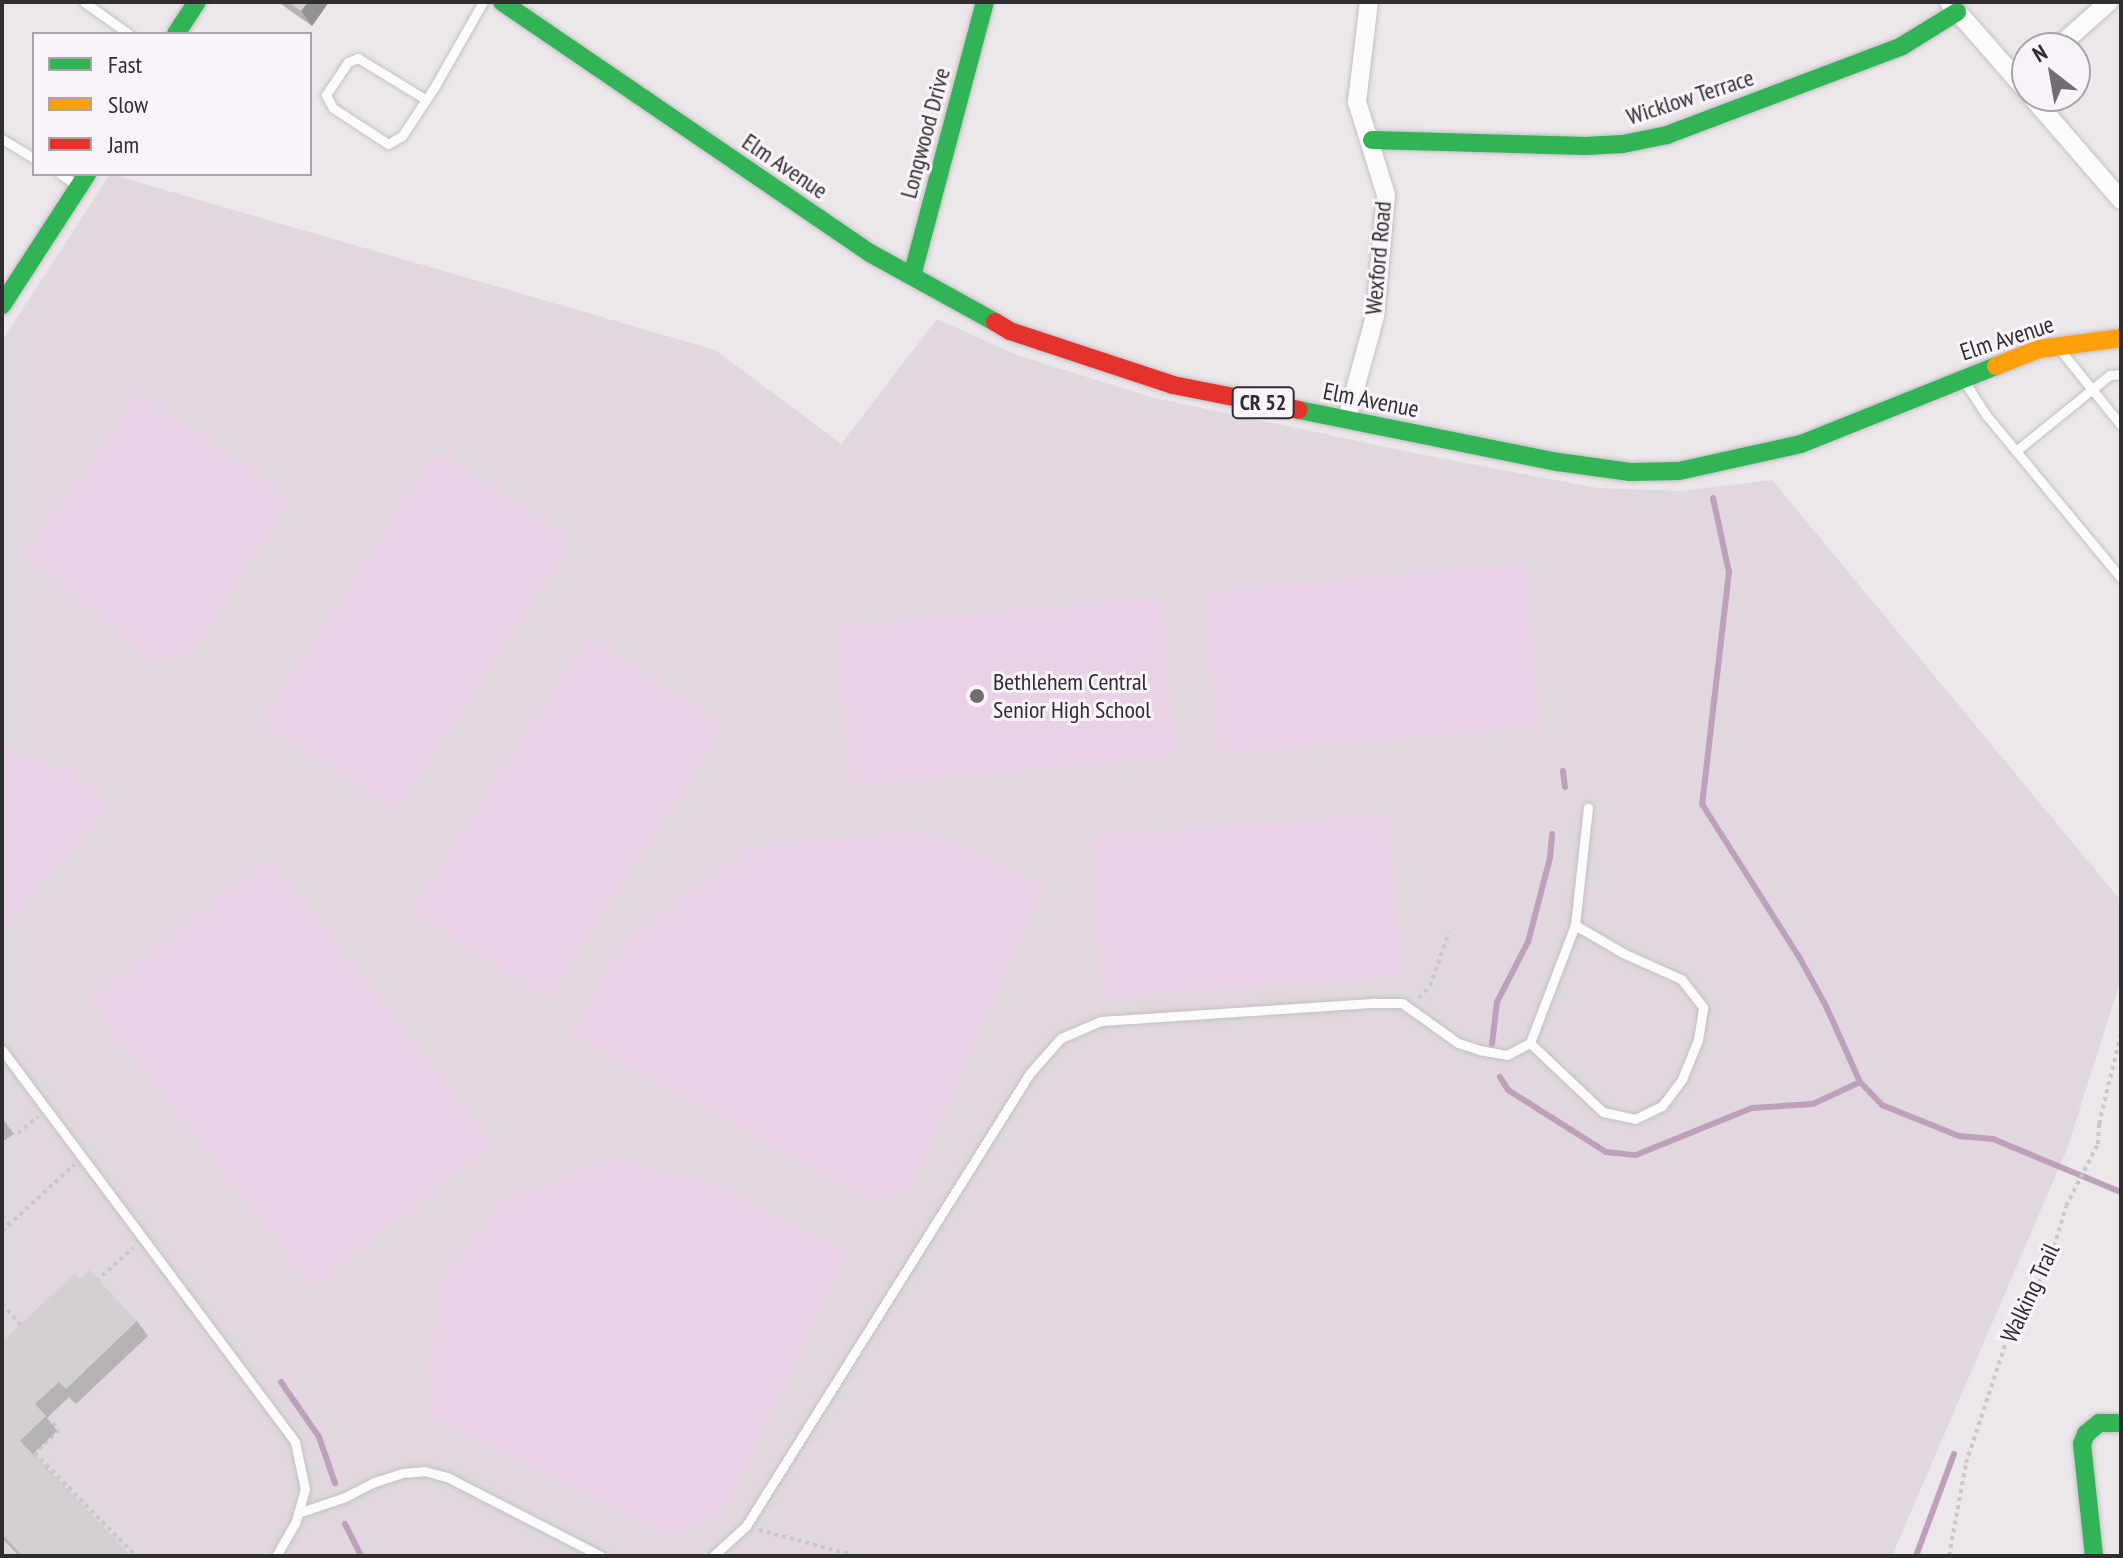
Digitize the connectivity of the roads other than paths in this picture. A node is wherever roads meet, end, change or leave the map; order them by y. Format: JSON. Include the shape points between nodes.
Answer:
{"nodes":[{"id":1,"x":84,"y":2,"type":"edge"},
{"id":2,"x":197,"y":2,"type":"edge"},
{"id":3,"x":483,"y":2,"type":"edge"},
{"id":4,"x":502,"y":2,"type":"edge"},
{"id":5,"x":985,"y":2,"type":"edge"},
{"id":6,"x":1369,"y":2,"type":"edge"},
{"id":7,"x":2109,"y":2,"type":"edge"},
{"id":8,"x":1953,"y":7,"type":"edge"},
{"id":9,"x":126,"y":32,"type":"edge"},
{"id":10,"x":177,"y":32,"type":"edge"},
{"id":11,"x":2075,"y":32,"type":"edge"},
{"id":12,"x":2011,"y":67,"type":"edge"},
{"id":13,"x":425,"y":99,"type":"junction"},
{"id":14,"x":2045,"y":112,"type":"edge"},
{"id":15,"x":2,"y":139,"type":"edge"},
{"id":16,"x":1372,"y":140,"type":"junction"},
{"id":17,"x":32,"y":157,"type":"edge"},
{"id":18,"x":83,"y":180,"type":"edge"},
{"id":19,"x":2121,"y":200,"type":"edge"},
{"id":20,"x":912,"y":276,"type":"junction"},
{"id":21,"x":2,"y":305,"type":"edge"},
{"id":22,"x":2121,"y":338,"type":"edge"},
{"id":23,"x":2057,"y":345,"type":"junction"},
{"id":24,"x":2121,"y":374,"type":"edge"},
{"id":25,"x":1962,"y":378,"type":"junction"},
{"id":26,"x":2092,"y":388,"type":"junction"},
{"id":27,"x":1347,"y":419,"type":"junction"},
{"id":28,"x":2121,"y":425,"type":"edge"},
{"id":29,"x":2016,"y":451,"type":"junction"},
{"id":30,"x":2121,"y":578,"type":"edge"},
{"id":31,"x":1588,"y":808,"type":"dead end"},
{"id":32,"x":1575,"y":925,"type":"junction"},
{"id":33,"x":1530,"y":1043,"type":"junction"},
{"id":34,"x":2,"y":1050,"type":"edge"},
{"id":35,"x":2121,"y":1423,"type":"edge"},
{"id":36,"x":298,"y":1513,"type":"junction"},
{"id":37,"x":276,"y":1556,"type":"edge"},
{"id":38,"x":601,"y":1556,"type":"edge"},
{"id":39,"x":713,"y":1556,"type":"edge"},
{"id":40,"x":2094,"y":1556,"type":"edge"}],
"edges":[{"from":1,"to":9,"type":"lane"},
{"from":2,"to":10,"type":"main road"},
{"from":3,"to":13,"type":"lane"},
{"from":4,"to":20,"type":"main road","name":"Elm Avenue","number":"CR 52","via":[[870,253]]},
{"from":5,"to":20,"type":"main road","name":"Longwood Drive"},
{"from":6,"to":16,"type":"street","name":"Wexford Road","via":[[1356,88]]},
{"from":7,"to":11,"type":"street"},
{"from":8,"to":12,"type":"street"},
{"from":8,"to":16,"type":"main road","name":"Wicklow Terrace","via":[[1902,46],[1667,135],[1586,146]]},
{"from":13,"to":13,"type":"lane","via":[[402,136],[388,144],[333,108],[326,95],[348,62],[358,58]]},
{"from":14,"to":19,"type":"street"},
{"from":15,"to":17,"type":"lane"},
{"from":16,"to":27,"type":"street","name":"Wexford Road","via":[[1386,195],[1375,316]]},
{"from":18,"to":21,"type":"main road"},
{"from":20,"to":27,"type":"main road","name":"Elm Avenue","number":"CR 52","via":[[1010,331],[1159,380]]},
{"from":22,"to":23,"type":"main road","name":"Elm Avenue","number":"CR 52"},
{"from":23,"to":25,"type":"main road","name":"Elm Avenue","number":"CR 52"},
{"from":23,"to":26,"type":"lane"},
{"from":24,"to":26,"type":"lane"},
{"from":25,"to":27,"type":"main road","name":"Elm Avenue","number":"CR 52","via":[[1801,444],[1679,471],[1630,472],[1558,462]]},
{"from":25,"to":29,"type":"lane"},
{"from":26,"to":28,"type":"lane"},
{"from":26,"to":29,"type":"lane"},
{"from":29,"to":30,"type":"lane"},
{"from":31,"to":32,"type":"lane"},
{"from":32,"to":33,"type":"lane"},
{"from":32,"to":33,"type":"lane","via":[[1681,979],[1703,1007],[1698,1040],[1682,1079],[1662,1106],[1635,1119],[1603,1112]]},
{"from":33,"to":39,"type":"lane","via":[[1507,1055],[1479,1050],[1458,1043],[1402,1003],[1101,1021],[1061,1038],[1030,1073],[746,1526]]},
{"from":34,"to":36,"type":"lane","via":[[295,1442],[305,1489]]},
{"from":35,"to":40,"type":"main road","via":[[2099,1423],[2082,1444]]},
{"from":36,"to":37,"type":"lane"},
{"from":36,"to":38,"type":"lane","via":[[375,1482],[424,1471],[447,1477]]}]}
